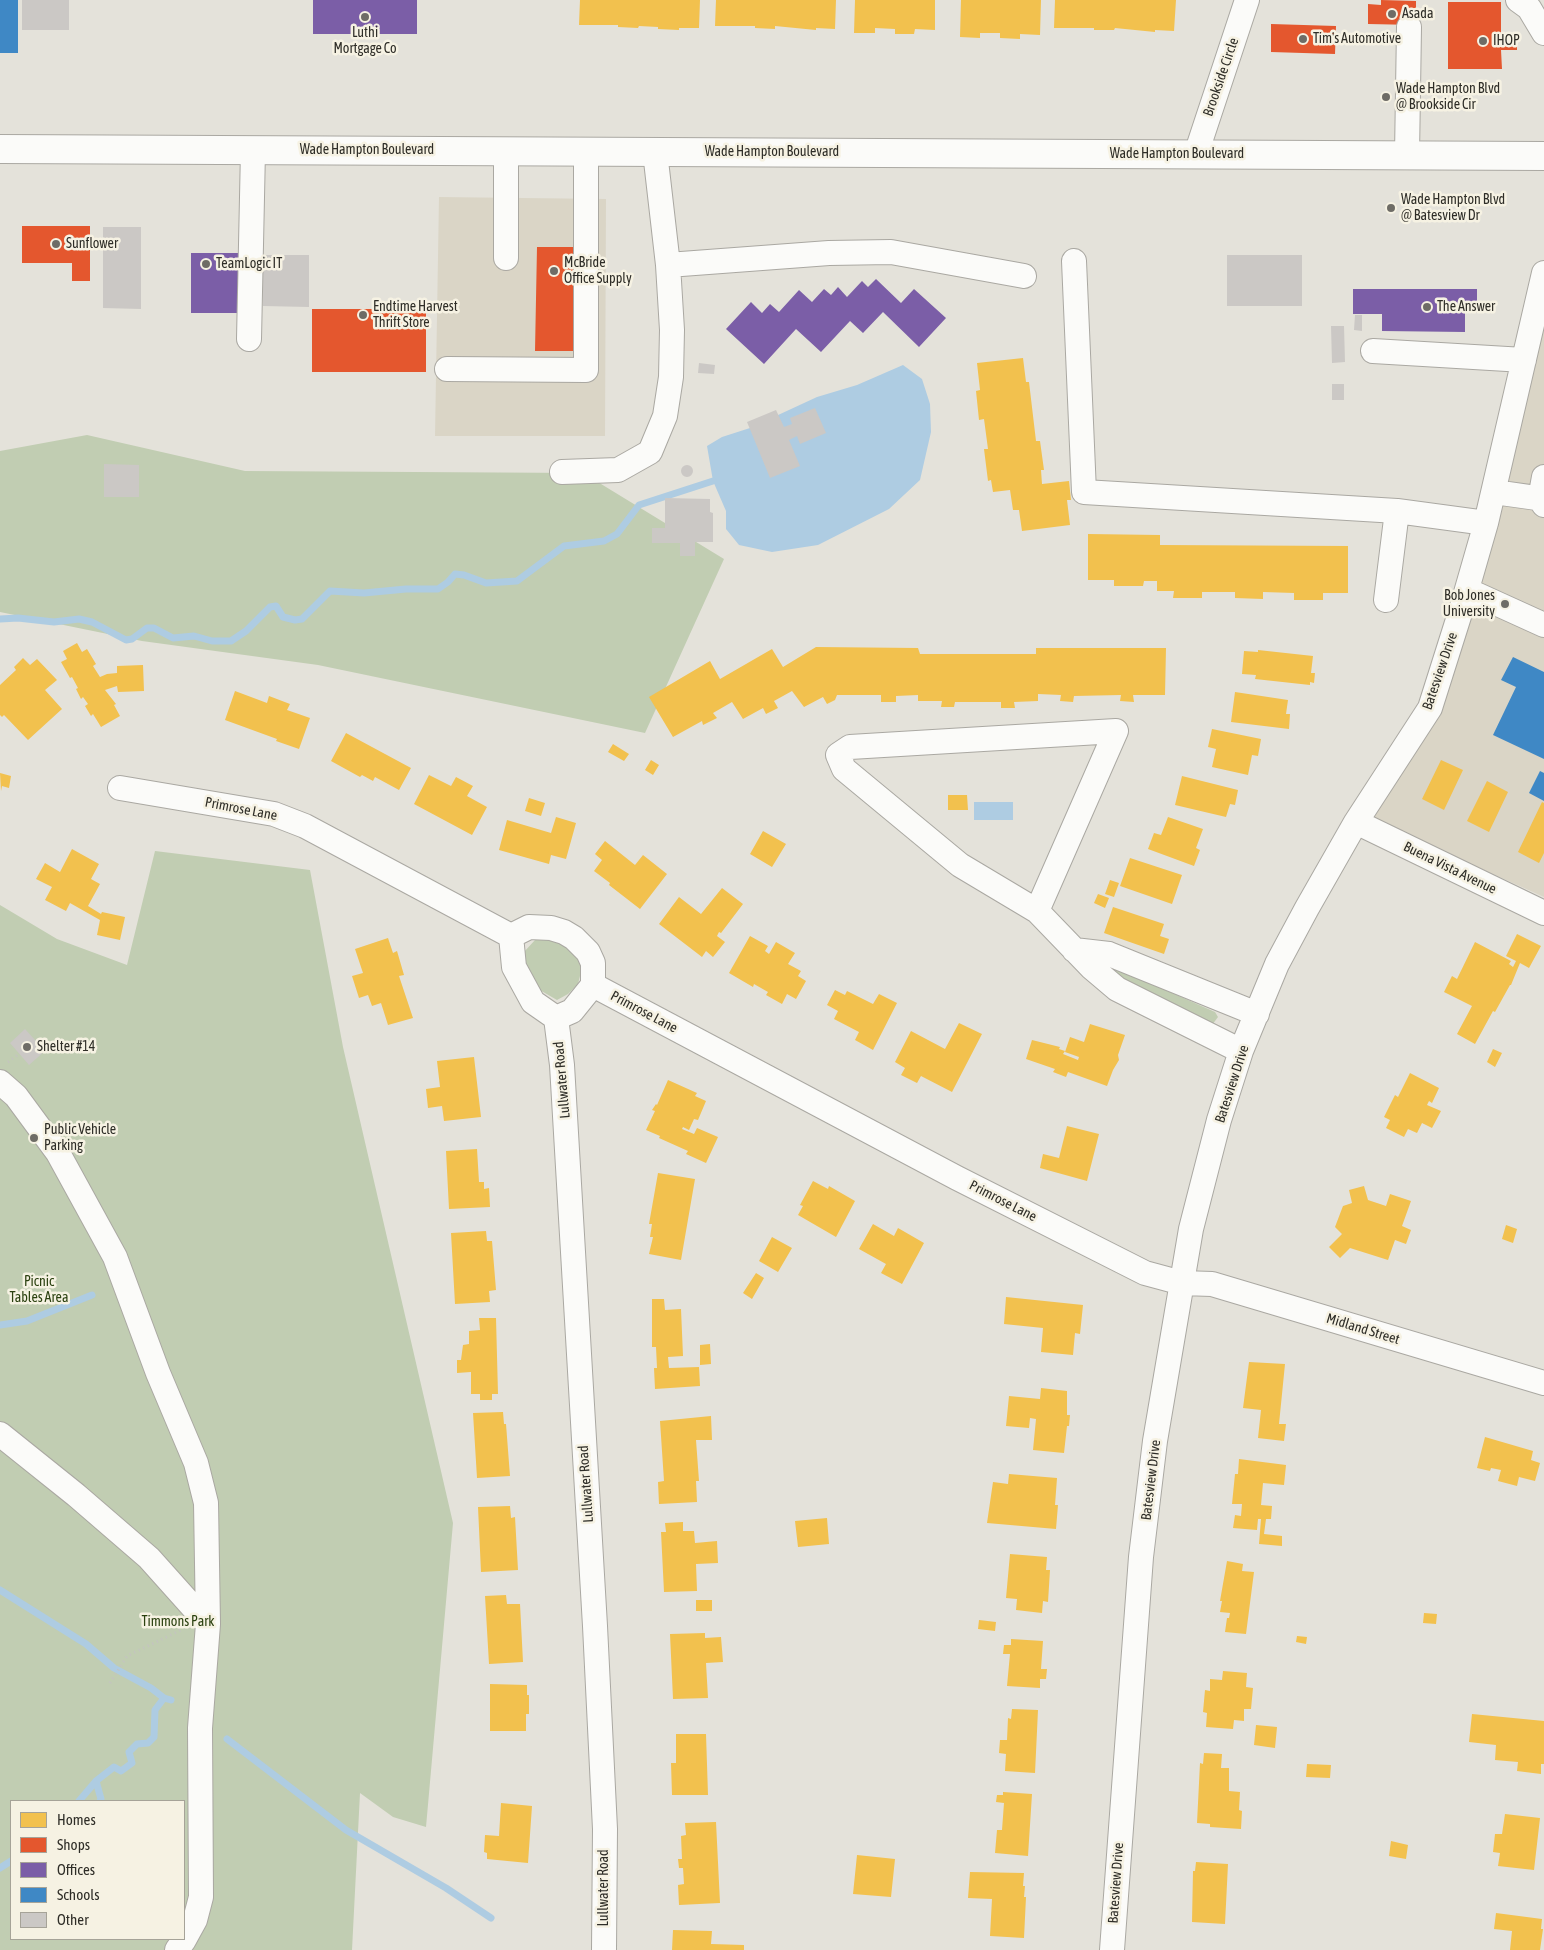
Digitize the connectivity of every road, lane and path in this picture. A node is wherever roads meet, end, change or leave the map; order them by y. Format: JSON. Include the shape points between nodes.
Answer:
{"nodes":[{"id":1,"x":1247,"y":0,"type":"edge"},
{"id":2,"x":1518,"y":0,"type":"edge"},
{"id":3,"x":1408,"y":27,"type":"dead end"},
{"id":4,"x":1544,"y":32,"type":"edge"},
{"id":5,"x":0,"y":149,"type":"edge"},
{"id":6,"x":253,"y":150,"type":"junction"},
{"id":7,"x":506,"y":151,"type":"junction"},
{"id":8,"x":586,"y":151,"type":"junction"},
{"id":9,"x":655,"y":152,"type":"junction"},
{"id":10,"x":1196,"y":154,"type":"junction"},
{"id":11,"x":1408,"y":155,"type":"junction"},
{"id":12,"x":1544,"y":156,"type":"edge"},
{"id":13,"x":506,"y":258,"type":"dead end"},
{"id":14,"x":1074,"y":261,"type":"dead end"},
{"id":15,"x":668,"y":265,"type":"junction"},
{"id":16,"x":1544,"y":273,"type":"edge"},
{"id":17,"x":1024,"y":276,"type":"dead end"},
{"id":18,"x":1539,"y":317,"type":"edge"},
{"id":19,"x":249,"y":339,"type":"dead end"},
{"id":20,"x":1373,"y":351,"type":"dead end"},
{"id":21,"x":1524,"y":360,"type":"junction"},
{"id":22,"x":447,"y":369,"type":"dead end"},
{"id":23,"x":562,"y":472,"type":"dead end"},
{"id":24,"x":1494,"y":492,"type":"junction"},
{"id":25,"x":1543,"y":495,"type":"edge"},
{"id":26,"x":1397,"y":511,"type":"junction"},
{"id":27,"x":1486,"y":523,"type":"junction"},
{"id":28,"x":1467,"y":590,"type":"junction"},
{"id":29,"x":1386,"y":600,"type":"dead end"},
{"id":30,"x":1544,"y":625,"type":"edge"},
{"id":31,"x":120,"y":788,"type":"dead end"},
{"id":32,"x":1356,"y":822,"type":"junction"},
{"id":33,"x":1038,"y":911,"type":"junction"},
{"id":34,"x":1544,"y":913,"type":"edge"},
{"id":35,"x":511,"y":936,"type":"junction"},
{"id":36,"x":1074,"y":950,"type":"junction"},
{"id":37,"x":593,"y":986,"type":"junction"},
{"id":38,"x":1257,"y":1014,"type":"junction"},
{"id":39,"x":556,"y":1018,"type":"junction"},
{"id":40,"x":1241,"y":1052,"type":"junction"},
{"id":41,"x":0,"y":1082,"type":"edge"},
{"id":42,"x":1182,"y":1282,"type":"junction"},
{"id":43,"x":1544,"y":1383,"type":"edge"},
{"id":44,"x":0,"y":1434,"type":"edge"},
{"id":45,"x":200,"y":1624,"type":"junction"},
{"id":46,"x":111,"y":1681,"type":"dead end"},
{"id":47,"x":185,"y":1938,"type":"edge"},
{"id":48,"x":604,"y":1950,"type":"edge"},
{"id":49,"x":1112,"y":1950,"type":"edge"}],
"edges":[{"from":1,"to":10,"type":"street","name":"Brookside Circle"},
{"from":2,"to":4,"type":"street","via":[[1528,8]]},
{"from":3,"to":11,"type":"street"},
{"from":5,"to":6,"type":"main road","name":"Wade Hampton Boulevard"},
{"from":6,"to":7,"type":"main road","name":"Wade Hampton Boulevard"},
{"from":6,"to":19,"type":"street"},
{"from":7,"to":8,"type":"main road","name":"Wade Hampton Boulevard"},
{"from":7,"to":13,"type":"street"},
{"from":8,"to":9,"type":"main road","name":"Wade Hampton Boulevard"},
{"from":8,"to":22,"type":"street","via":[[586,370]]},
{"from":9,"to":10,"type":"main road","name":"Wade Hampton Boulevard"},
{"from":9,"to":15,"type":"street"},
{"from":10,"to":11,"type":"main road","name":"Wade Hampton Boulevard"},
{"from":11,"to":12,"type":"main road","name":"Wade Hampton Boulevard"},
{"from":14,"to":26,"type":"street","via":[[1084,492]]},
{"from":15,"to":17,"type":"street","via":[[829,253],[891,252]]},
{"from":15,"to":23,"type":"street","via":[[671,377],[665,416],[650,452],[618,470]]},
{"from":16,"to":18,"type":"street","name":"Batesview Drive"},
{"from":18,"to":21,"type":"street","name":"Batesview Drive"},
{"from":20,"to":21,"type":"street"},
{"from":21,"to":24,"type":"street","name":"Batesview Drive"},
{"from":24,"to":25,"type":"street"},
{"from":24,"to":27,"type":"street","name":"Batesview Drive"},
{"from":26,"to":27,"type":"street"},
{"from":26,"to":29,"type":"street"},
{"from":27,"to":28,"type":"street","name":"Batesview Drive"},
{"from":28,"to":30,"type":"street"},
{"from":28,"to":32,"type":"street","name":"Batesview Drive","via":[[1430,708]]},
{"from":31,"to":35,"type":"street","name":"Primrose Lane","via":[[274,814],[305,826]]},
{"from":32,"to":34,"type":"street","name":"Buena Vista Avenue"},
{"from":32,"to":38,"type":"street","name":"Batesview Drive","via":[[1277,964]]},
{"from":33,"to":33,"type":"street","via":[[960,865],[844,769],[838,755],[850,747],[1116,731]]},
{"from":33,"to":36,"type":"street"},
{"from":35,"to":37,"type":"street","via":[[529,927],[540,926],[569,935],[588,952],[594,969]]},
{"from":35,"to":39,"type":"street","via":[[514,967],[533,1002]]},
{"from":36,"to":38,"type":"street","via":[[1110,954]]},
{"from":36,"to":40,"type":"street","via":[[1117,989]]},
{"from":37,"to":39,"type":"street","via":[[572,1011]]},
{"from":37,"to":42,"type":"street","name":"Primrose Lane","via":[[1145,1273]]},
{"from":38,"to":40,"type":"street","name":"Batesview Drive"},
{"from":39,"to":48,"type":"street","name":"Lullwater Road","via":[[562,1065],[595,1626],[605,1829]]},
{"from":40,"to":42,"type":"street","name":"Batesview Drive","via":[[1219,1120],[1191,1229]]},
{"from":41,"to":45,"type":"street","via":[[16,1096],[58,1152],[115,1257],[196,1463],[206,1503]]},
{"from":42,"to":43,"type":"street","name":"Midland Street","via":[[1212,1284]]},
{"from":42,"to":49,"type":"street","name":"Batesview Drive","via":[[1155,1441],[1141,1557]]},
{"from":44,"to":45,"type":"street","via":[[149,1558]]},
{"from":45,"to":46,"type":"path","via":[[127,1656]]},
{"from":45,"to":47,"type":"street","via":[[201,1897],[195,1920]]}]}
